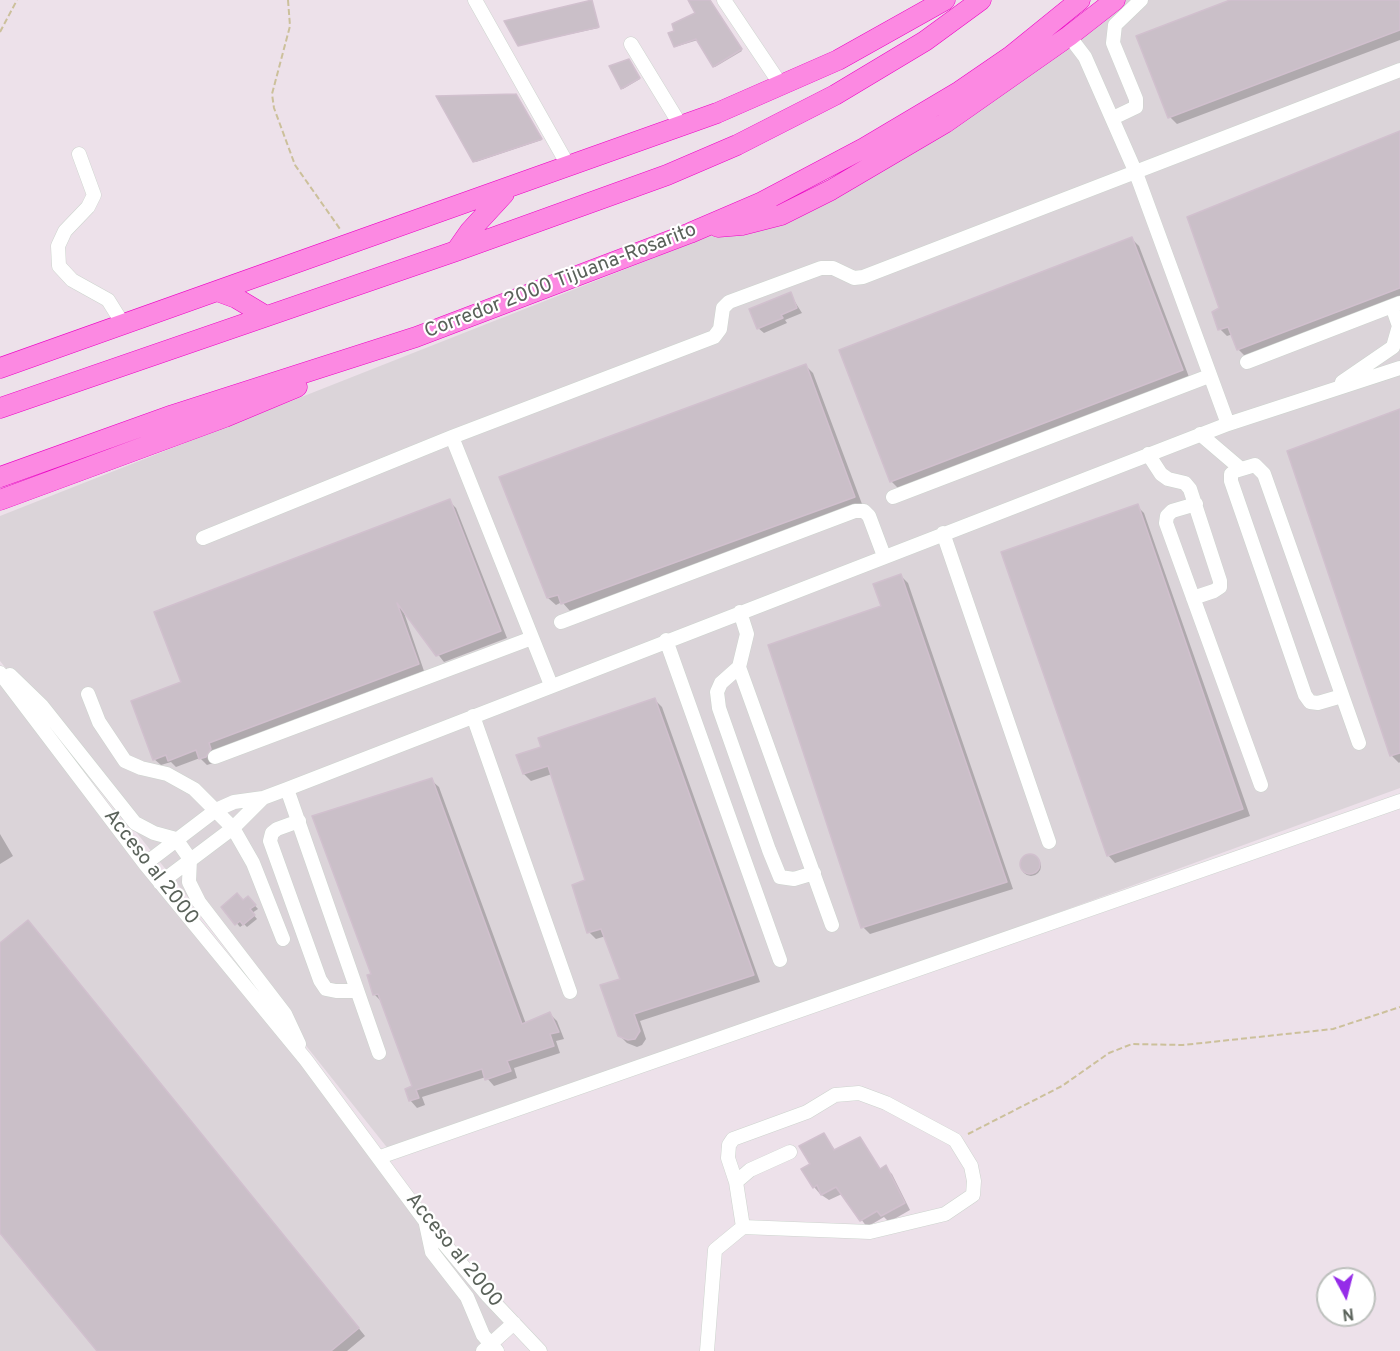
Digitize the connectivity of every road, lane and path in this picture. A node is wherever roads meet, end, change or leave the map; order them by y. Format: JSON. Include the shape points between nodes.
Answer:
{"nodes":[{"id":1,"x":17,"y":0,"type":"edge"},
{"id":2,"x":288,"y":0,"type":"edge"},
{"id":3,"x":475,"y":0,"type":"edge"},
{"id":4,"x":724,"y":0,"type":"edge"},
{"id":5,"x":945,"y":0,"type":"edge"},
{"id":6,"x":981,"y":0,"type":"edge"},
{"id":7,"x":1080,"y":0,"type":"edge"},
{"id":8,"x":1115,"y":0,"type":"edge"},
{"id":9,"x":1141,"y":0,"type":"edge"},
{"id":10,"x":925,"y":6,"type":"edge"},
{"id":11,"x":0,"y":32,"type":"edge"},
{"id":12,"x":1069,"y":36,"type":"junction"},
{"id":13,"x":632,"y":44,"type":"dead end"},
{"id":14,"x":1400,"y":70,"type":"edge"},
{"id":15,"x":782,"y":85,"type":"junction"},
{"id":16,"x":1113,"y":118,"type":"junction"},
{"id":17,"x":681,"y":126,"type":"junction"},
{"id":18,"x":79,"y":154,"type":"dead end"},
{"id":19,"x":569,"y":167,"type":"junction"},
{"id":20,"x":1136,"y":173,"type":"junction"},
{"id":21,"x":507,"y":189,"type":"junction"},
{"id":22,"x":703,"y":228,"type":"junction"},
{"id":23,"x":351,"y":244,"type":"junction"},
{"id":24,"x":456,"y":251,"type":"junction"},
{"id":25,"x":217,"y":291,"type":"junction"},
{"id":26,"x":1396,"y":304,"type":"edge"},
{"id":27,"x":266,"y":316,"type":"junction"},
{"id":28,"x":123,"y":324,"type":"junction"},
{"id":29,"x":416,"y":337,"type":"junction"},
{"id":30,"x":1247,"y":362,"type":"dead end"},
{"id":31,"x":0,"y":368,"type":"edge"},
{"id":32,"x":1400,"y":368,"type":"edge"},
{"id":33,"x":1209,"y":376,"type":"junction"},
{"id":34,"x":1331,"y":390,"type":"junction"},
{"id":35,"x":0,"y":408,"type":"edge"},
{"id":36,"x":1228,"y":424,"type":"junction"},
{"id":37,"x":1200,"y":434,"type":"junction"},
{"id":38,"x":452,"y":437,"type":"junction"},
{"id":39,"x":1148,"y":454,"type":"junction"},
{"id":40,"x":1241,"y":469,"type":"junction"},
{"id":41,"x":0,"y":477,"type":"edge"},
{"id":42,"x":893,"y":497,"type":"dead end"},
{"id":43,"x":0,"y":500,"type":"edge"},
{"id":44,"x":1196,"y":504,"type":"junction"},
{"id":45,"x":943,"y":533,"type":"junction"},
{"id":46,"x":203,"y":538,"type":"dead end"},
{"id":47,"x":884,"y":556,"type":"junction"},
{"id":48,"x":1193,"y":598,"type":"junction"},
{"id":49,"x":740,"y":612,"type":"junction"},
{"id":50,"x":561,"y":622,"type":"dead end"},
{"id":51,"x":532,"y":638,"type":"junction"},
{"id":52,"x":666,"y":640,"type":"junction"},
{"id":53,"x":0,"y":666,"type":"edge"},
{"id":54,"x":739,"y":667,"type":"junction"},
{"id":55,"x":0,"y":673,"type":"edge"},
{"id":56,"x":551,"y":685,"type":"junction"},
{"id":57,"x":88,"y":694,"type":"dead end"},
{"id":58,"x":1342,"y":696,"type":"junction"},
{"id":59,"x":473,"y":716,"type":"junction"},
{"id":60,"x":1359,"y":743,"type":"dead end"},
{"id":61,"x":215,"y":757,"type":"dead end"},
{"id":62,"x":1261,"y":785,"type":"dead end"},
{"id":63,"x":287,"y":789,"type":"junction"},
{"id":64,"x":263,"y":798,"type":"junction"},
{"id":65,"x":1400,"y":801,"type":"edge"},
{"id":66,"x":216,"y":810,"type":"junction"},
{"id":67,"x":299,"y":821,"type":"junction"},
{"id":68,"x":233,"y":828,"type":"junction"},
{"id":69,"x":176,"y":839,"type":"junction"},
{"id":70,"x":1049,"y":842,"type":"dead end"},
{"id":71,"x":190,"y":859,"type":"junction"},
{"id":72,"x":145,"y":864,"type":"junction"},
{"id":73,"x":814,"y":873,"type":"junction"},
{"id":74,"x":160,"y":883,"type":"junction"},
{"id":75,"x":832,"y":925,"type":"dead end"},
{"id":76,"x":283,"y":939,"type":"dead end"},
{"id":77,"x":780,"y":960,"type":"dead end"},
{"id":78,"x":357,"y":991,"type":"junction"},
{"id":79,"x":570,"y":992,"type":"dead end"},
{"id":80,"x":1400,"y":1007,"type":"edge"},
{"id":81,"x":378,"y":1053,"type":"dead end"},
{"id":82,"x":306,"y":1060,"type":"junction"},
{"id":83,"x":955,"y":1140,"type":"junction"},
{"id":84,"x":790,"y":1152,"type":"dead end"},
{"id":85,"x":380,"y":1157,"type":"junction"},
{"id":86,"x":736,"y":1182,"type":"junction"},
{"id":87,"x":426,"y":1222,"type":"junction"},
{"id":88,"x":743,"y":1227,"type":"junction"},
{"id":89,"x":514,"y":1323,"type":"junction"},
{"id":90,"x":490,"y":1349,"type":"edge"},
{"id":91,"x":536,"y":1350,"type":"edge"},
{"id":92,"x":707,"y":1351,"type":"edge"}],
"edges":[{"from":1,"to":11,"type":"path"},
{"from":2,"to":23,"type":"path","via":[[290,26],[272,94],[274,108],[296,165]]},
{"from":3,"to":19,"type":"street"},
{"from":4,"to":15,"type":"street"},
{"from":5,"to":10,"type":"highway"},
{"from":6,"to":24,"type":"highway","via":[[835,95],[737,145],[667,175]]},
{"from":7,"to":22,"type":"highway","name":"Corredor 2000 Tijuana-Rosarito","via":[[1011,56],[919,117]]},
{"from":8,"to":12,"type":"highway"},
{"from":9,"to":16,"type":"street","via":[[1115,25],[1113,43],[1136,106]]},
{"from":10,"to":15,"type":"highway","via":[[838,60]]},
{"from":12,"to":16,"type":"street","via":[[1085,57]]},
{"from":12,"to":22,"type":"highway","via":[[945,123],[831,190],[781,215],[742,225]]},
{"from":13,"to":17,"type":"street"},
{"from":14,"to":20,"type":"street"},
{"from":15,"to":17,"type":"highway"},
{"from":16,"to":20,"type":"street"},
{"from":17,"to":19,"type":"highway"},
{"from":18,"to":28,"type":"street","via":[[94,195],[65,231],[58,246],[59,266],[72,280],[108,300]]},
{"from":19,"to":21,"type":"highway"},
{"from":20,"to":33,"type":"street"},
{"from":20,"to":38,"type":"street","via":[[863,277],[820,268],[729,302],[723,308],[720,329],[714,337]]},
{"from":21,"to":23,"type":"highway"},
{"from":21,"to":24,"type":"highway"},
{"from":22,"to":29,"type":"highway","name":"Corredor 2000 Tijuana-Rosarito"},
{"from":23,"to":25,"type":"highway"},
{"from":24,"to":27,"type":"highway"},
{"from":25,"to":27,"type":"highway"},
{"from":25,"to":28,"type":"highway"},
{"from":26,"to":30,"type":"street"},
{"from":26,"to":34,"type":"street","via":[[1399,326],[1393,347]]},
{"from":27,"to":35,"type":"highway"},
{"from":28,"to":31,"type":"highway"},
{"from":29,"to":41,"type":"highway","name":"Corredor 2000 Tijuana-Rosarito","via":[[173,415]]},
{"from":29,"to":43,"type":"highway","via":[[225,417]]},
{"from":32,"to":34,"type":"street"},
{"from":33,"to":36,"type":"street"},
{"from":33,"to":42,"type":"street"},
{"from":34,"to":36,"type":"street"},
{"from":36,"to":37,"type":"street"},
{"from":37,"to":39,"type":"street"},
{"from":37,"to":40,"type":"street"},
{"from":38,"to":46,"type":"street"},
{"from":38,"to":51,"type":"street"},
{"from":39,"to":44,"type":"street","via":[[1168,479],[1185,483]]},
{"from":39,"to":45,"type":"street"},
{"from":40,"to":58,"type":"street","via":[[1255,465],[1264,474]]},
{"from":40,"to":58,"type":"street","via":[[1231,474],[1231,481],[1305,695],[1310,702],[1318,703]]},
{"from":44,"to":48,"type":"street","via":[[1220,587]]},
{"from":44,"to":48,"type":"street","via":[[1172,511],[1166,523]]},
{"from":45,"to":47,"type":"street"},
{"from":45,"to":70,"type":"street"},
{"from":47,"to":49,"type":"street"},
{"from":47,"to":50,"type":"street","via":[[869,516],[864,511],[855,511]]},
{"from":48,"to":62,"type":"street"},
{"from":49,"to":52,"type":"street"},
{"from":49,"to":54,"type":"street","via":[[747,633]]},
{"from":51,"to":56,"type":"street"},
{"from":51,"to":61,"type":"street"},
{"from":52,"to":56,"type":"street"},
{"from":52,"to":77,"type":"street"},
{"from":53,"to":69,"type":"street","name":"Acceso al 2000","via":[[42,706],[135,823]]},
{"from":54,"to":73,"type":"street"},
{"from":54,"to":73,"type":"street","via":[[721,683],[717,692],[719,708],[769,850],[780,877],[794,879]]},
{"from":55,"to":72,"type":"street","name":"Acceso al 2000"},
{"from":56,"to":59,"type":"street"},
{"from":57,"to":66,"type":"street","via":[[99,722],[125,760],[167,774],[194,789]]},
{"from":58,"to":60,"type":"street"},
{"from":59,"to":63,"type":"street"},
{"from":59,"to":79,"type":"street"},
{"from":63,"to":64,"type":"street"},
{"from":63,"to":67,"type":"street"},
{"from":64,"to":66,"type":"street","via":[[234,802]]},
{"from":64,"to":68,"type":"street"},
{"from":65,"to":85,"type":"street"},
{"from":66,"to":68,"type":"street"},
{"from":66,"to":69,"type":"street"},
{"from":67,"to":78,"type":"street"},
{"from":67,"to":78,"type":"street","via":[[272,833],[270,841],[320,980],[326,989],[336,992]]},
{"from":68,"to":71,"type":"street"},
{"from":68,"to":76,"type":"street","via":[[253,863]]},
{"from":69,"to":71,"type":"street"},
{"from":69,"to":72,"type":"street"},
{"from":71,"to":74,"type":"street"},
{"from":71,"to":82,"type":"street","name":"Acceso al 2000","via":[[189,882],[199,902],[285,1014]]},
{"from":72,"to":74,"type":"street","name":"Acceso al 2000"},
{"from":73,"to":75,"type":"street"},
{"from":74,"to":82,"type":"street","name":"Acceso al 2000"},
{"from":78,"to":81,"type":"street"},
{"from":80,"to":83,"type":"path","via":[[1333,1029],[1184,1045],[1132,1044],[1109,1053],[1062,1086]]},
{"from":82,"to":85,"type":"street","name":"Acceso al 2000"},
{"from":83,"to":86,"type":"street","via":[[886,1103],[859,1093],[835,1095],[807,1112],[733,1139],[728,1158]]},
{"from":83,"to":88,"type":"street","via":[[971,1166],[973,1195],[945,1214],[870,1233]]},
{"from":84,"to":86,"type":"street","via":[[750,1170]]},
{"from":85,"to":87,"type":"street","name":"Acceso al 2000"},
{"from":86,"to":88,"type":"street"},
{"from":87,"to":89,"type":"street","name":"Acceso al 2000"},
{"from":87,"to":90,"type":"street","via":[[432,1252],[467,1298]]},
{"from":88,"to":92,"type":"street","via":[[715,1250]]},
{"from":89,"to":90,"type":"street"},
{"from":89,"to":91,"type":"street","name":"Acceso al 2000"}]}
